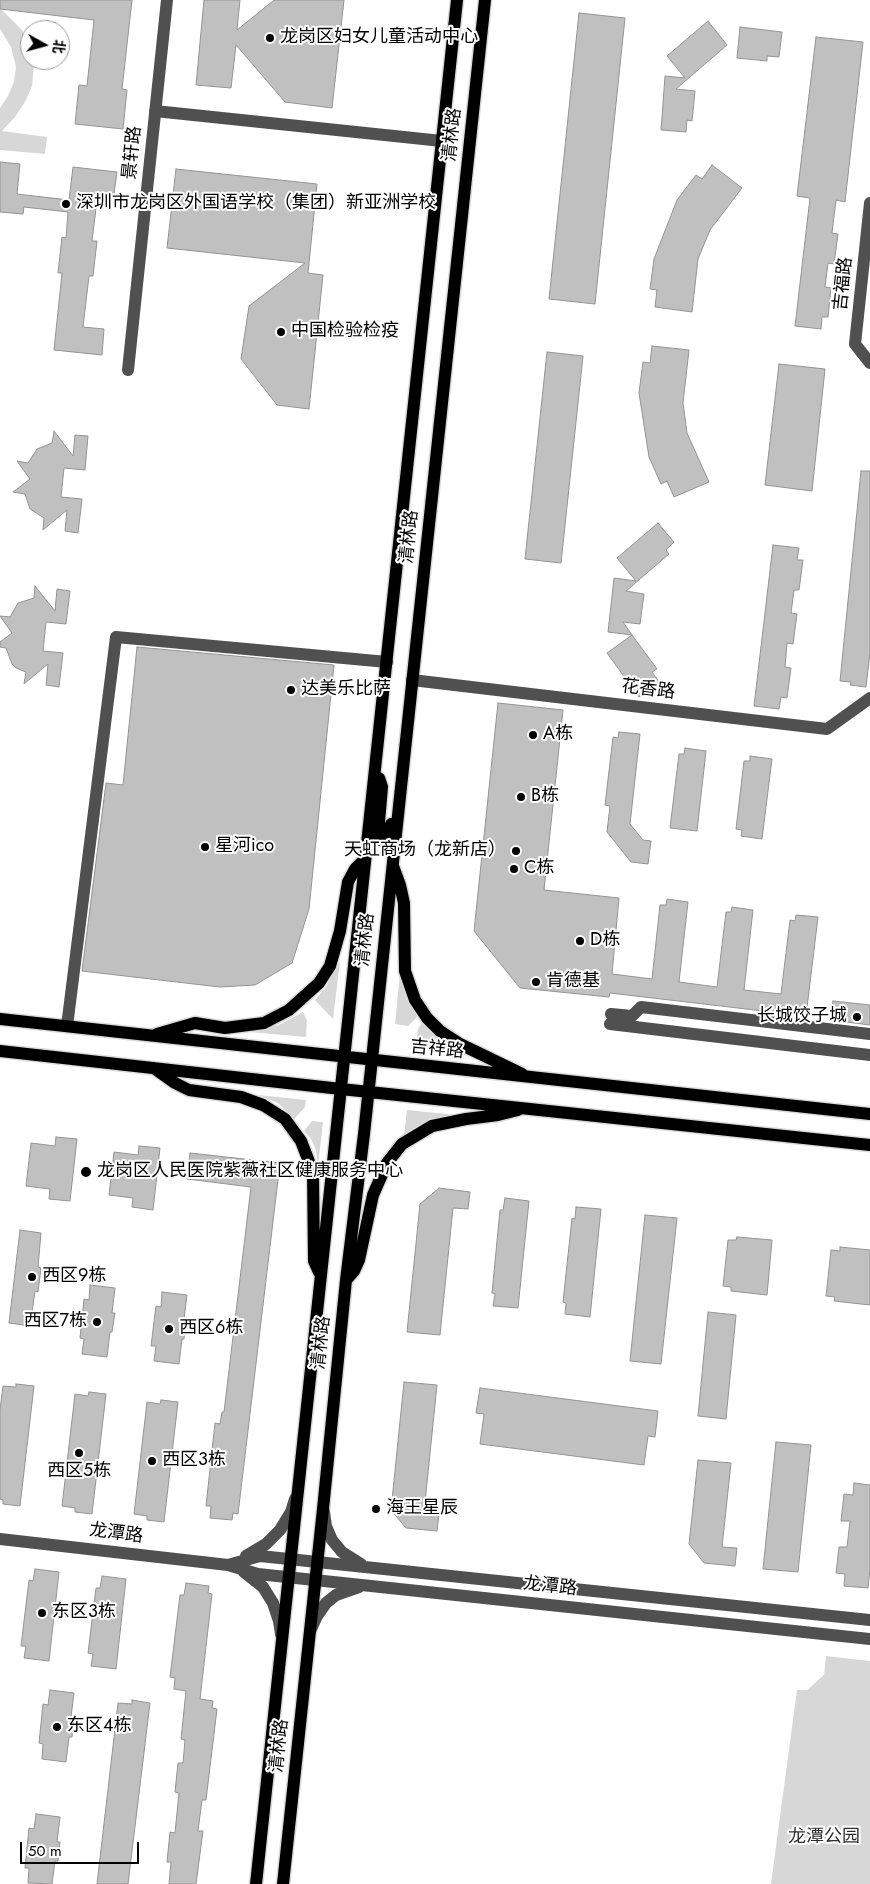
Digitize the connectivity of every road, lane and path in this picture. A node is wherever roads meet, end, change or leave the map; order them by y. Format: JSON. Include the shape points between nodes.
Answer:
{"nodes":[{"id":1,"x":167,"y":0,"type":"edge"},
{"id":2,"x":457,"y":0,"type":"edge"},
{"id":3,"x":485,"y":0,"type":"edge"},
{"id":4,"x":155,"y":111,"type":"junction"},
{"id":5,"x":442,"y":141,"type":"junction"},
{"id":6,"x":870,"y":203,"type":"edge"},
{"id":7,"x":870,"y":363,"type":"edge"},
{"id":8,"x":128,"y":370,"type":"dead end"},
{"id":9,"x":387,"y":662,"type":"junction"},
{"id":10,"x":412,"y":680,"type":"junction"},
{"id":11,"x":870,"y":698,"type":"edge"},
{"id":12,"x":376,"y":763,"type":"junction"},
{"id":13,"x":398,"y":811,"type":"junction"},
{"id":14,"x":365,"y":858,"type":"junction"},
{"id":15,"x":392,"y":864,"type":"junction"},
{"id":16,"x":0,"y":1019,"type":"edge"},
{"id":17,"x":67,"y":1026,"type":"junction"},
{"id":18,"x":870,"y":1034,"type":"edge"},
{"id":19,"x":152,"y":1036,"type":"junction"},
{"id":20,"x":0,"y":1051,"type":"edge"},
{"id":21,"x":870,"y":1054,"type":"edge"},
{"id":22,"x":344,"y":1056,"type":"junction"},
{"id":23,"x":371,"y":1060,"type":"junction"},
{"id":24,"x":152,"y":1067,"type":"junction"},
{"id":25,"x":528,"y":1077,"type":"junction"},
{"id":26,"x":341,"y":1089,"type":"junction"},
{"id":27,"x":368,"y":1092,"type":"junction"},
{"id":28,"x":525,"y":1108,"type":"junction"},
{"id":29,"x":870,"y":1114,"type":"edge"},
{"id":30,"x":870,"y":1145,"type":"edge"},
{"id":31,"x":321,"y":1276,"type":"junction"},
{"id":32,"x":346,"y":1280,"type":"junction"},
{"id":33,"x":298,"y":1492,"type":"junction"},
{"id":34,"x":323,"y":1509,"type":"junction"},
{"id":35,"x":0,"y":1539,"type":"edge"},
{"id":36,"x":290,"y":1559,"type":"junction"},
{"id":37,"x":318,"y":1562,"type":"junction"},
{"id":38,"x":228,"y":1565,"type":"junction"},
{"id":39,"x":368,"y":1567,"type":"junction"},
{"id":40,"x":288,"y":1577,"type":"junction"},
{"id":41,"x":316,"y":1580,"type":"junction"},
{"id":42,"x":366,"y":1585,"type":"junction"},
{"id":43,"x":870,"y":1620,"type":"edge"},
{"id":44,"x":310,"y":1631,"type":"junction"},
{"id":45,"x":870,"y":1639,"type":"edge"},
{"id":46,"x":282,"y":1643,"type":"junction"},
{"id":47,"x":256,"y":1884,"type":"edge"},
{"id":48,"x":283,"y":1884,"type":"edge"}],
"edges":[{"from":1,"to":4,"type":"street","name":"景轩路"},
{"from":2,"to":5,"type":"main road","name":"清林路"},
{"from":3,"to":10,"type":"main road","name":"清林路"},
{"from":4,"to":5,"type":"street"},
{"from":4,"to":8,"type":"street","name":"景轩路"},
{"from":5,"to":9,"type":"main road","name":"清林路"},
{"from":6,"to":7,"type":"street","name":"吉福路","via":[[855,344]]},
{"from":9,"to":12,"type":"main road","name":"清林路"},
{"from":9,"to":17,"type":"street","via":[[116,637]]},
{"from":10,"to":11,"type":"street","name":"花香路","via":[[827,729]]},
{"from":10,"to":13,"type":"main road","name":"清林路"},
{"from":12,"to":13,"type":"main road","via":[[382,787],[378,834],[381,840],[386,840]]},
{"from":12,"to":14,"type":"main road","name":"清林路"},
{"from":13,"to":15,"type":"main road","name":"清林路"},
{"from":14,"to":19,"type":"main road","via":[[348,882],[330,966],[319,983],[289,1010],[264,1023],[224,1028],[195,1023]]},
{"from":14,"to":22,"type":"main road","name":"清林路"},
{"from":15,"to":23,"type":"main road","name":"清林路"},
{"from":15,"to":25,"type":"main road","via":[[404,903],[406,971],[415,1000],[440,1032]]},
{"from":16,"to":17,"type":"main road","name":"吉祥路"},
{"from":17,"to":19,"type":"main road","name":"吉祥路"},
{"from":18,"to":21,"type":"street","via":[[641,1007],[632,1016],[611,1019]]},
{"from":19,"to":22,"type":"main road","name":"吉祥路"},
{"from":20,"to":24,"type":"main road"},
{"from":22,"to":23,"type":"main road","name":"吉祥路"},
{"from":22,"to":26,"type":"main road","name":"清林路"},
{"from":23,"to":25,"type":"main road","name":"吉祥路"},
{"from":23,"to":27,"type":"main road","name":"清林路"},
{"from":24,"to":26,"type":"main road"},
{"from":24,"to":31,"type":"main road","via":[[189,1090],[241,1097],[263,1105],[285,1119],[301,1142],[313,1172],[314,1261]]},
{"from":25,"to":29,"type":"main road","name":"吉祥路"},
{"from":26,"to":27,"type":"main road"},
{"from":26,"to":31,"type":"main road","name":"清林路"},
{"from":27,"to":28,"type":"main road"},
{"from":27,"to":32,"type":"main road","name":"清林路"},
{"from":28,"to":30,"type":"main road"},
{"from":28,"to":32,"type":"main road","via":[[432,1126],[402,1144],[387,1162],[373,1195],[359,1260]]},
{"from":31,"to":33,"type":"main road","name":"清林路"},
{"from":32,"to":34,"type":"main road","name":"清林路"},
{"from":33,"to":36,"type":"main road","name":"清林路"},
{"from":33,"to":38,"type":"street","via":[[280,1530],[266,1544]]},
{"from":34,"to":37,"type":"main road","name":"清林路"},
{"from":34,"to":39,"type":"street","via":[[332,1540],[352,1560]]},
{"from":35,"to":38,"type":"street","name":"龙潭路"},
{"from":36,"to":37,"type":"street","name":"龙潭路"},
{"from":36,"to":38,"type":"street","name":"龙潭路","via":[[260,1556]]},
{"from":36,"to":40,"type":"main road","name":"清林路"},
{"from":37,"to":39,"type":"street","name":"龙潭路"},
{"from":37,"to":41,"type":"main road","name":"清林路"},
{"from":38,"to":40,"type":"street","name":"龙潭路","via":[[258,1574]]},
{"from":38,"to":46,"type":"street","via":[[248,1574],[263,1588],[273,1603]]},
{"from":39,"to":43,"type":"street","name":"龙潭路"},
{"from":40,"to":41,"type":"street","name":"龙潭路"},
{"from":40,"to":46,"type":"main road","name":"清林路"},
{"from":41,"to":42,"type":"street","name":"龙潭路"},
{"from":41,"to":44,"type":"main road","name":"清林路"},
{"from":42,"to":44,"type":"street","via":[[336,1594],[316,1616]]},
{"from":42,"to":45,"type":"street","name":"龙潭路"},
{"from":44,"to":48,"type":"main road","name":"清林路"},
{"from":46,"to":47,"type":"main road","name":"清林路"}]}
